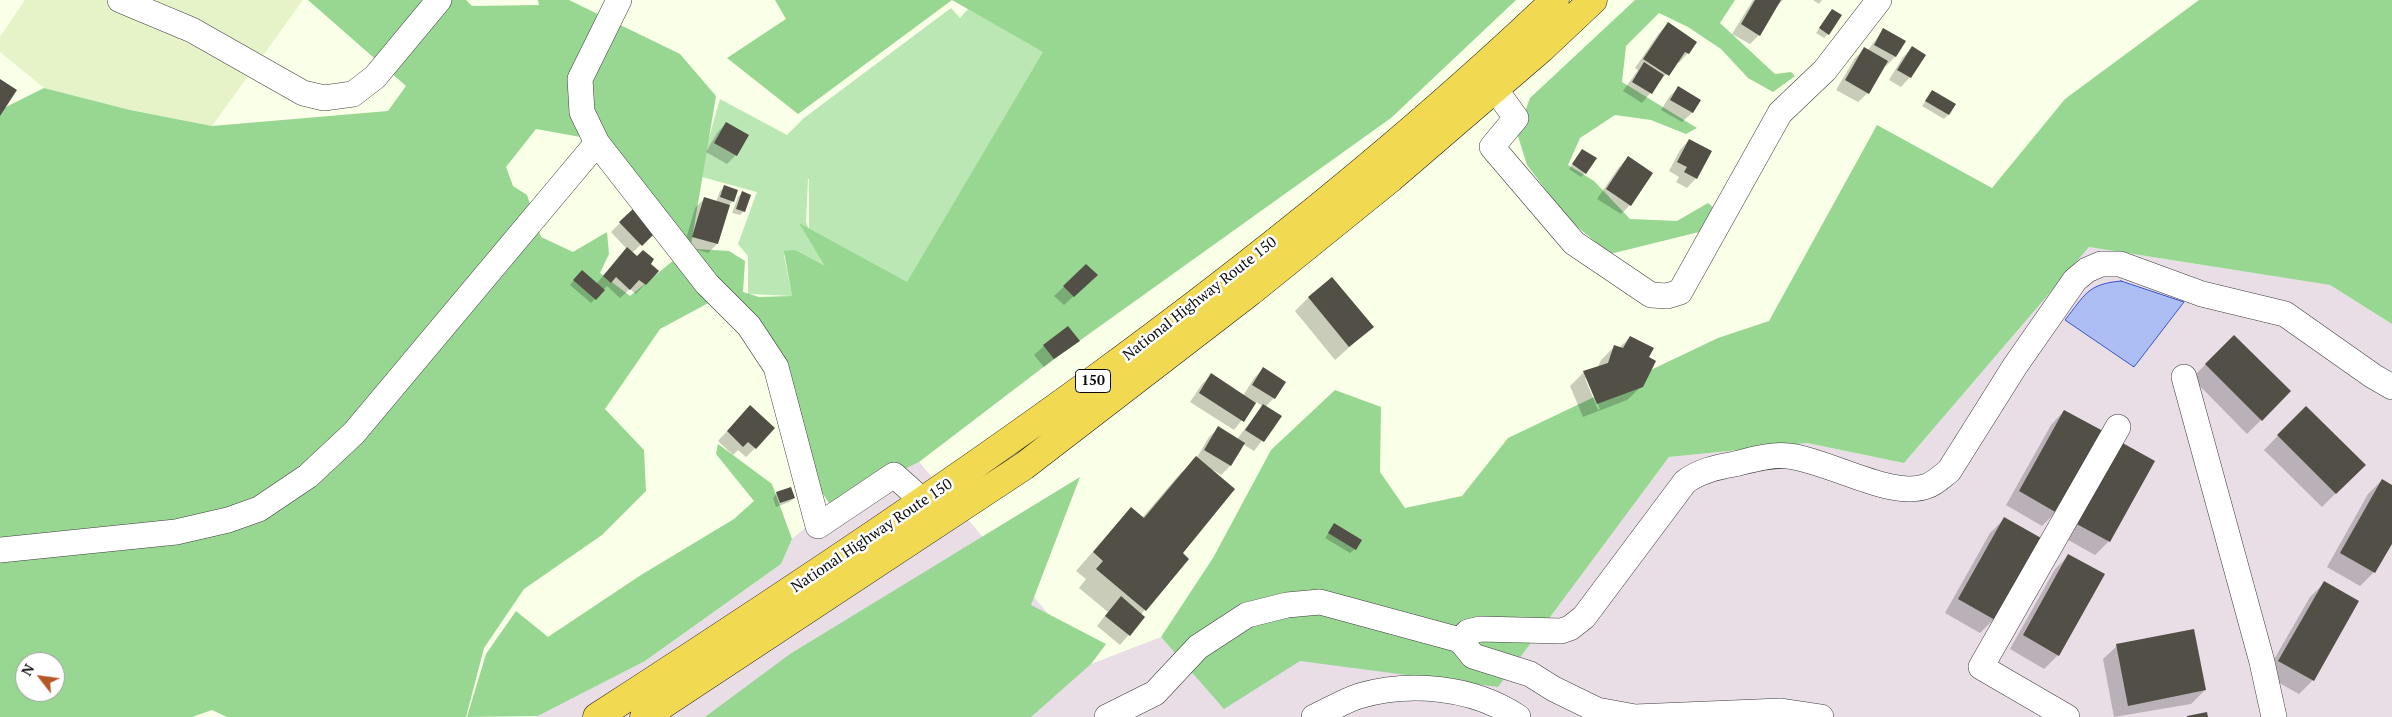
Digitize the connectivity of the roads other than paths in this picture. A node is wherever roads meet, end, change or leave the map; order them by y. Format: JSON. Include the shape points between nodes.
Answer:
{"nodes":[{"id":1,"x":120,"y":0,"type":"edge"},
{"id":2,"x":439,"y":0,"type":"edge"},
{"id":3,"x":1555,"y":0,"type":"edge"},
{"id":4,"x":1593,"y":0,"type":"edge"},
{"id":5,"x":1879,"y":0,"type":"edge"},
{"id":6,"x":616,"y":1,"type":"edge"},
{"id":7,"x":1495,"y":89,"type":"junction"},
{"id":8,"x":597,"y":143,"type":"junction"},
{"id":9,"x":2184,"y":377,"type":"dead end"},
{"id":10,"x":2392,"y":388,"type":"edge"},
{"id":11,"x":2118,"y":427,"type":"dead end"},
{"id":12,"x":923,"y":502,"type":"junction"},
{"id":13,"x":0,"y":550,"type":"edge"},
{"id":14,"x":1460,"y":640,"type":"junction"},
{"id":15,"x":597,"y":717,"type":"edge"},
{"id":16,"x":644,"y":717,"type":"edge"},
{"id":17,"x":1107,"y":717,"type":"edge"},
{"id":18,"x":1314,"y":717,"type":"edge"},
{"id":19,"x":1518,"y":717,"type":"edge"},
{"id":20,"x":1821,"y":717,"type":"edge"},
{"id":21,"x":2067,"y":717,"type":"edge"},
{"id":22,"x":2274,"y":717,"type":"edge"}],
"edges":[{"from":1,"to":2,"type":"street","via":[[192,30],[303,93],[324,98],[353,94],[374,77]]},
{"from":3,"to":12,"type":"highway","name":"National Highway Route 150","number":"150","via":[[1381,155],[1239,271],[1082,390]]},
{"from":4,"to":7,"type":"highway","name":"National Highway Route 150","number":"150"},
{"from":5,"to":7,"type":"street","via":[[1825,70],[1780,113],[1680,292],[1667,296],[1652,295],[1574,243],[1492,147],[1516,118]]},
{"from":6,"to":8,"type":"street","via":[[580,80],[582,112]]},
{"from":7,"to":16,"type":"highway","name":"National Highway Route 150","number":"150","via":[[1264,280],[1024,466]]},
{"from":8,"to":12,"type":"street","via":[[707,284],[749,326],[776,367],[818,526],[894,475]]},
{"from":8,"to":13,"type":"street","via":[[354,433],[308,476],[260,509],[176,532]]},
{"from":9,"to":22,"type":"street"},
{"from":10,"to":14,"type":"street","via":[[2285,314],[2202,294],[2120,264],[2102,264],[2086,270],[2075,280],[2015,366],[1949,471],[1938,480],[1926,487],[1891,488],[1829,466],[1786,456],[1721,466],[1694,475],[1584,617],[1570,628],[1561,631],[1480,629],[1468,632]]},
{"from":11,"to":21,"type":"street","via":[[1981,667]]},
{"from":12,"to":15,"type":"highway","name":"National Highway Route 150","number":"150"},
{"from":14,"to":17,"type":"street","via":[[1320,602],[1287,605],[1247,615],[1198,647],[1156,693]]},
{"from":14,"to":20,"type":"street","via":[[1472,656],[1530,674],[1554,690],[1597,710],[1635,717],[1781,710]]},
{"from":18,"to":19,"type":"street","via":[[1358,697],[1393,689],[1421,688],[1483,700]]}]}
